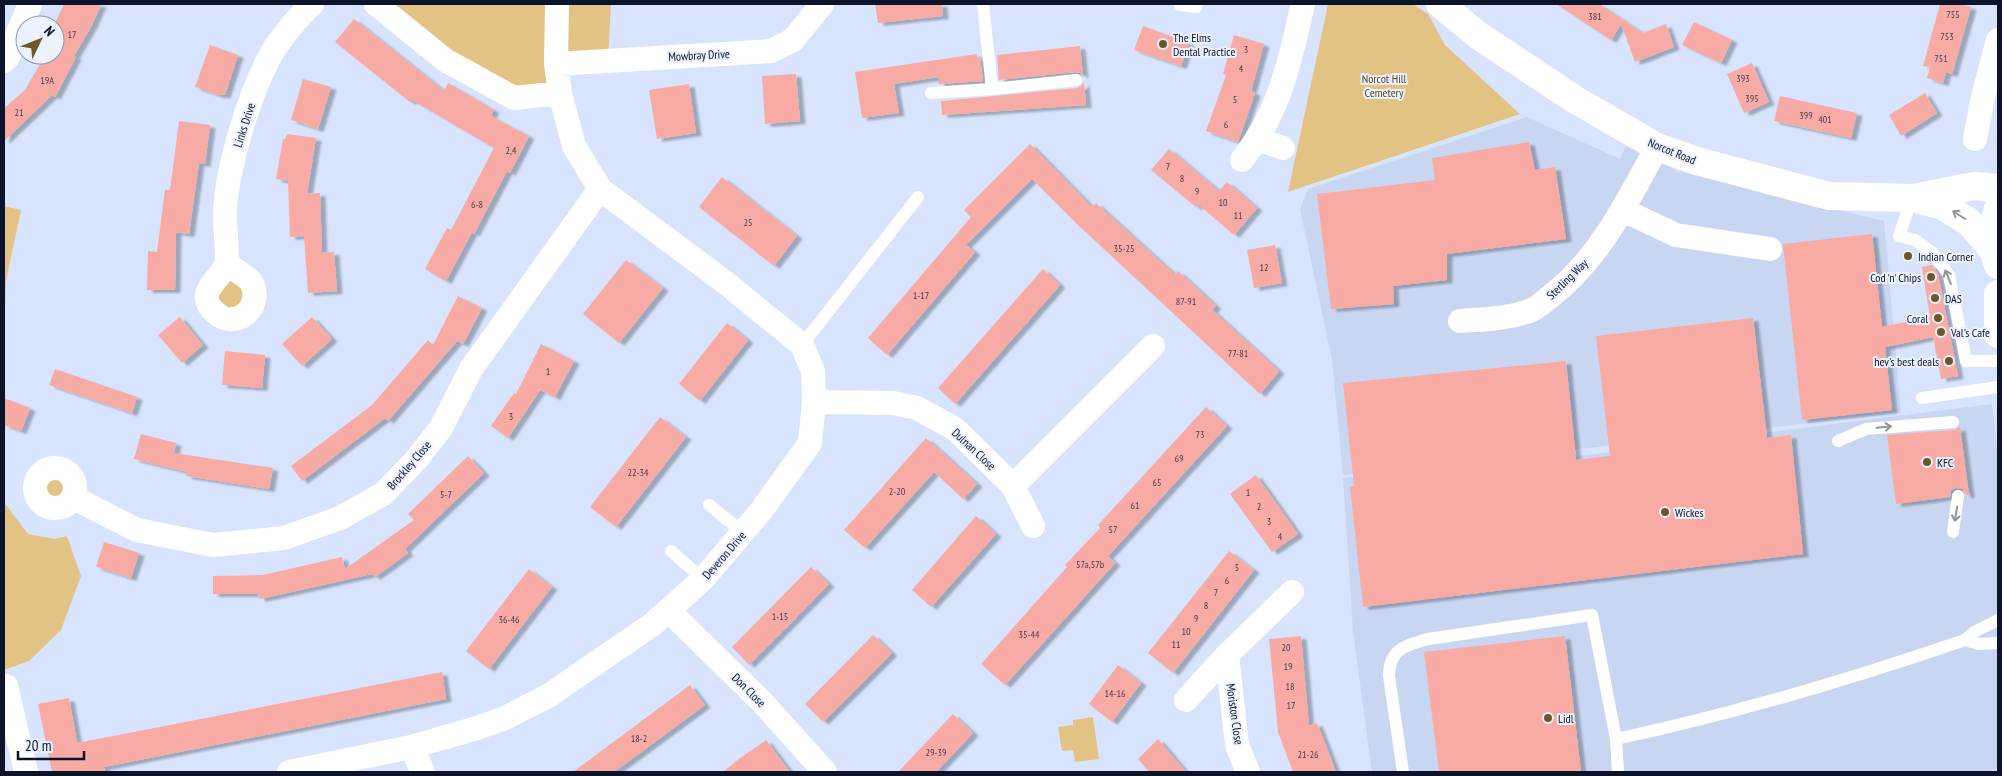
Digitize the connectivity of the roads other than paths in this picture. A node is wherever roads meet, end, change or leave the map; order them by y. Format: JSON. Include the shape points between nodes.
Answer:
{"nodes":[{"id":1,"x":30,"y":4,"type":"edge"},
{"id":2,"x":312,"y":4,"type":"edge"},
{"id":3,"x":376,"y":4,"type":"edge"},
{"id":4,"x":557,"y":4,"type":"edge"},
{"id":5,"x":822,"y":4,"type":"edge"},
{"id":6,"x":983,"y":4,"type":"edge"},
{"id":7,"x":1197,"y":4,"type":"edge"},
{"id":8,"x":1303,"y":4,"type":"edge"},
{"id":9,"x":1440,"y":4,"type":"edge"},
{"id":10,"x":1180,"y":5,"type":"edge"},
{"id":11,"x":1998,"y":40,"type":"edge"},
{"id":12,"x":4,"y":61,"type":"edge"},
{"id":13,"x":556,"y":64,"type":"junction"},
{"id":14,"x":1076,"y":80,"type":"dead end"},
{"id":15,"x":992,"y":89,"type":"junction"},
{"id":16,"x":560,"y":93,"type":"junction"},
{"id":17,"x":930,"y":93,"type":"dead end"},
{"id":18,"x":1258,"y":139,"type":"junction"},
{"id":19,"x":1975,"y":139,"type":"dead end"},
{"id":20,"x":1656,"y":146,"type":"junction"},
{"id":21,"x":1283,"y":148,"type":"dead end"},
{"id":22,"x":1242,"y":160,"type":"dead end"},
{"id":23,"x":1998,"y":188,"type":"edge"},
{"id":24,"x":609,"y":195,"type":"junction"},
{"id":25,"x":918,"y":197,"type":"dead end"},
{"id":26,"x":1912,"y":198,"type":"junction"},
{"id":27,"x":1998,"y":209,"type":"edge"},
{"id":28,"x":1623,"y":210,"type":"junction"},
{"id":29,"x":1770,"y":249,"type":"dead end"},
{"id":30,"x":1995,"y":257,"type":"edge"},
{"id":31,"x":226,"y":264,"type":"dead end"},
{"id":32,"x":1998,"y":294,"type":"edge"},
{"id":33,"x":1460,"y":321,"type":"dead end"},
{"id":34,"x":1998,"y":334,"type":"edge"},
{"id":35,"x":802,"y":345,"type":"junction"},
{"id":36,"x":1153,"y":346,"type":"dead end"},
{"id":37,"x":1998,"y":361,"type":"edge"},
{"id":38,"x":1998,"y":387,"type":"edge"},
{"id":39,"x":1922,"y":398,"type":"dead end"},
{"id":40,"x":814,"y":402,"type":"junction"},
{"id":41,"x":1954,"y":422,"type":"dead end"},
{"id":42,"x":1838,"y":441,"type":"dead end"},
{"id":43,"x":1013,"y":486,"type":"junction"},
{"id":44,"x":1958,"y":496,"type":"dead end"},
{"id":45,"x":74,"y":498,"type":"dead end"},
{"id":46,"x":709,"y":505,"type":"dead end"},
{"id":47,"x":1033,"y":526,"type":"dead end"},
{"id":48,"x":1953,"y":532,"type":"dead end"},
{"id":49,"x":744,"y":533,"type":"junction"},
{"id":50,"x":671,"y":552,"type":"dead end"},
{"id":51,"x":703,"y":579,"type":"junction"},
{"id":52,"x":1292,"y":592,"type":"dead end"},
{"id":53,"x":669,"y":611,"type":"junction"},
{"id":54,"x":1998,"y":620,"type":"edge"},
{"id":55,"x":1965,"y":640,"type":"junction"},
{"id":56,"x":1998,"y":644,"type":"edge"},
{"id":57,"x":1227,"y":655,"type":"junction"},
{"id":58,"x":6,"y":686,"type":"dead end"},
{"id":59,"x":1186,"y":700,"type":"dead end"},
{"id":60,"x":1616,"y":739,"type":"junction"},
{"id":61,"x":411,"y":747,"type":"junction"},
{"id":62,"x":26,"y":772,"type":"edge"},
{"id":63,"x":289,"y":772,"type":"edge"},
{"id":64,"x":423,"y":772,"type":"edge"},
{"id":65,"x":825,"y":772,"type":"edge"},
{"id":66,"x":1248,"y":772,"type":"edge"},
{"id":67,"x":1403,"y":772,"type":"edge"},
{"id":68,"x":1618,"y":772,"type":"edge"}],
"edges":[{"from":1,"to":12,"type":"street"},
{"from":2,"to":31,"type":"street","name":"Links Drive","via":[[268,59],[247,111],[232,166],[225,212]]},
{"from":3,"to":16,"type":"street","via":[[445,60],[514,98]]},
{"from":4,"to":13,"type":"street"},
{"from":5,"to":13,"type":"street","name":"Mowbray Drive","via":[[793,40],[771,51]]},
{"from":6,"to":15,"type":"lane"},
{"from":7,"to":10,"type":"lane","via":[[1196,7]]},
{"from":8,"to":18,"type":"street","via":[[1285,80]]},
{"from":9,"to":20,"type":"street","name":"Norcot Road","via":[[1479,36],[1566,94]]},
{"from":11,"to":19,"type":"street"},
{"from":13,"to":16,"type":"street"},
{"from":14,"to":15,"type":"lane"},
{"from":15,"to":17,"type":"lane"},
{"from":16,"to":24,"type":"street","via":[[574,146]]},
{"from":18,"to":21,"type":"street"},
{"from":18,"to":22,"type":"street"},
{"from":20,"to":26,"type":"street","name":"Norcot Road","via":[[1697,161],[1830,196]]},
{"from":20,"to":28,"type":"street","name":"Sterling Way"},
{"from":23,"to":26,"type":"street","name":"Norcot Road","via":[[1974,186]]},
{"from":24,"to":35,"type":"street","name":"Deveron Drive"},
{"from":24,"to":45,"type":"street","name":"Brockley Close","via":[[471,369],[441,428],[383,494],[340,518],[284,538],[213,545],[138,530]]},
{"from":25,"to":35,"type":"lane"},
{"from":30,"to":26,"type":"street","name":"Norcot Road","one_way":true,"via":[[1969,222],[1943,206]]},
{"from":37,"to":26,"type":"lane","one_way":true,"via":[[1966,361],[1949,275],[1934,254],[1915,240],[1900,236]]},
{"from":27,"to":30,"type":"street","via":[[1992,233]]},
{"from":28,"to":29,"type":"street","via":[[1676,235]]},
{"from":28,"to":33,"type":"street","name":"Sterling Way","via":[[1594,252],[1560,289],[1534,309],[1502,318]]},
{"from":32,"to":34,"type":"street"},
{"from":35,"to":40,"type":"street","name":"Deveron Drive","via":[[813,371]]},
{"from":36,"to":43,"type":"street"},
{"from":38,"to":39,"type":"lane"},
{"from":40,"to":43,"type":"street","name":"Dulnan Close","via":[[893,403],[917,408],[955,429]]},
{"from":40,"to":49,"type":"street","name":"Deveron Drive","via":[[810,443]]},
{"from":42,"to":41,"type":"lane","one_way":true,"via":[[1866,429]]},
{"from":43,"to":47,"type":"street","name":"Dulnan Close"},
{"from":44,"to":48,"type":"lane","one_way":true},
{"from":46,"to":49,"type":"lane"},
{"from":49,"to":51,"type":"street","name":"Deveron Drive"},
{"from":50,"to":51,"type":"lane"},
{"from":51,"to":53,"type":"street","name":"Deveron Drive"},
{"from":52,"to":57,"type":"street","name":"Moriston Close"},
{"from":53,"to":61,"type":"street","name":"Deveron Drive","via":[[627,644],[548,696],[505,718]]},
{"from":53,"to":65,"type":"street","name":"Don Close","via":[[762,702]]},
{"from":54,"to":55,"type":"lane"},
{"from":55,"to":56,"type":"lane"},
{"from":55,"to":60,"type":"lane","via":[[1851,678],[1711,717]]},
{"from":57,"to":59,"type":"street","name":"Moriston Close"},
{"from":57,"to":66,"type":"street","name":"Moriston Close","via":[[1237,745]]},
{"from":58,"to":62,"type":"street"},
{"from":60,"to":67,"type":"lane","via":[[1592,615],[1428,639],[1399,650],[1389,666]]},
{"from":60,"to":68,"type":"lane"},
{"from":61,"to":63,"type":"street","name":"Deveron Drive"},
{"from":61,"to":64,"type":"street"}]}
